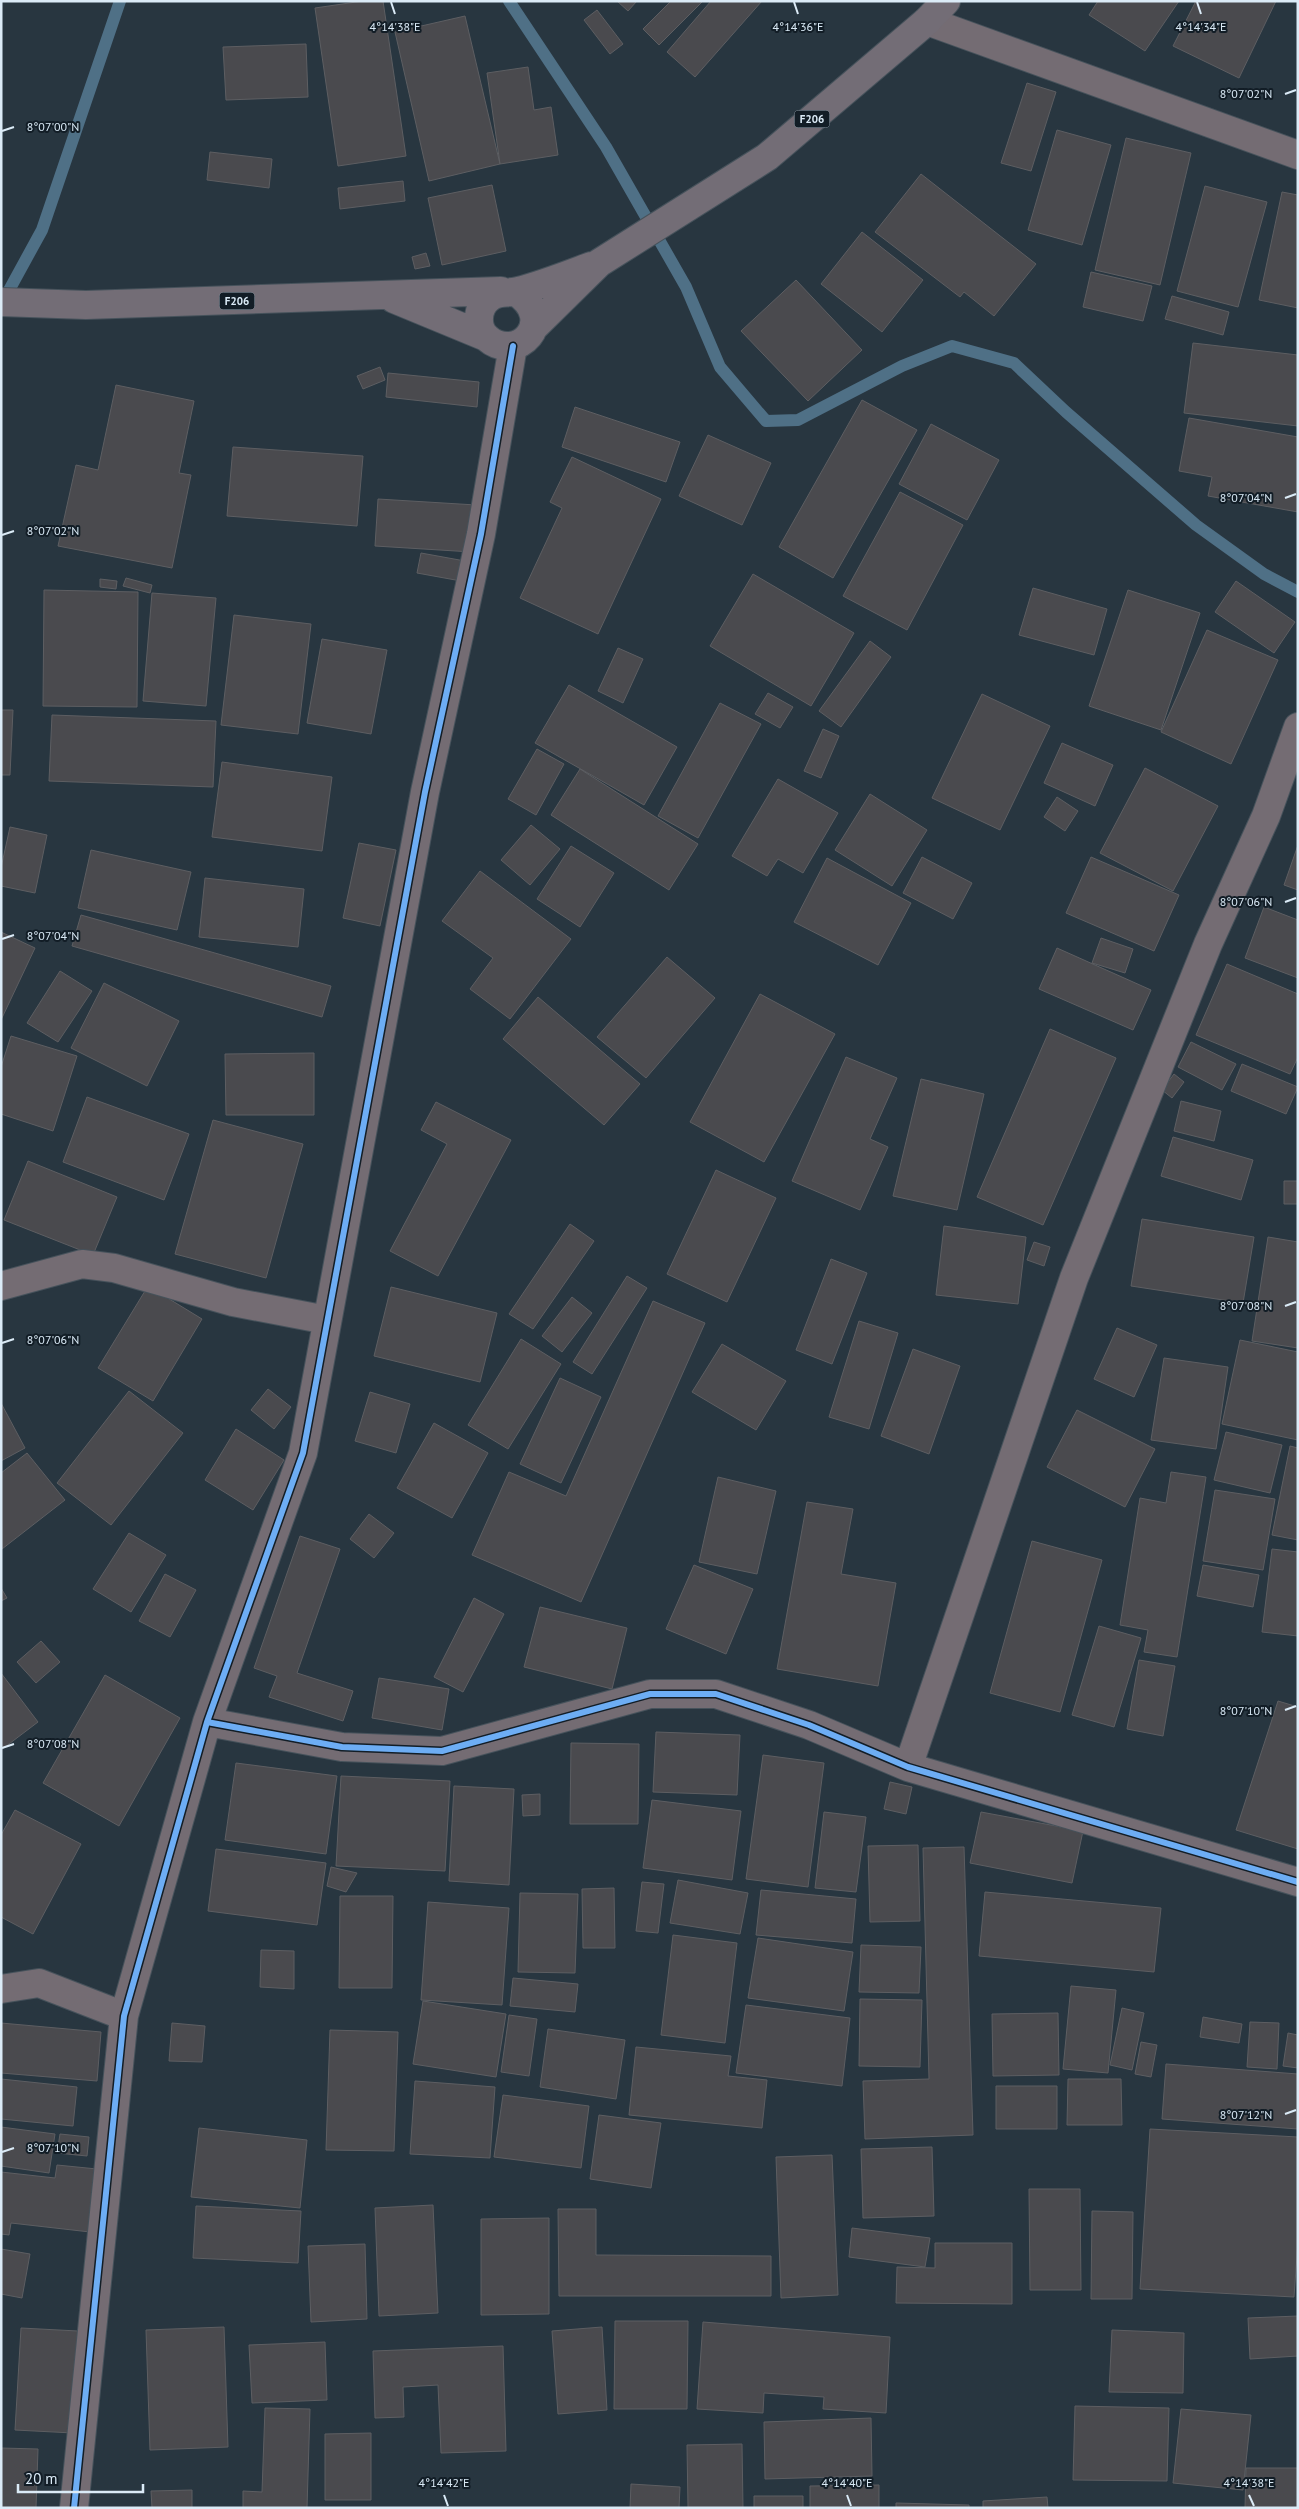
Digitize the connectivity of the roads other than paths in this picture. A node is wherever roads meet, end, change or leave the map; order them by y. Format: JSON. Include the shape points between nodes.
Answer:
{"nodes":[{"id":1,"x":946,"y":1,"type":"edge"},
{"id":2,"x":928,"y":21,"type":"junction"},
{"id":3,"x":1298,"y":155,"type":"edge"},
{"id":4,"x":608,"y":258,"type":"junction"},
{"id":5,"x":508,"y":292,"type":"junction"},
{"id":6,"x":388,"y":297,"type":"junction"},
{"id":7,"x":1,"y":302,"type":"edge"},
{"id":8,"x":534,"y":327,"type":"junction"},
{"id":9,"x":486,"y":337,"type":"junction"},
{"id":10,"x":512,"y":346,"type":"junction"},
{"id":11,"x":1298,"y":727,"type":"edge"},
{"id":12,"x":1,"y":1286,"type":"edge"},
{"id":13,"x":327,"y":1320,"type":"junction"},
{"id":14,"x":207,"y":1722,"type":"junction"},
{"id":15,"x":908,"y":1767,"type":"junction"},
{"id":16,"x":1298,"y":1882,"type":"edge"},
{"id":17,"x":1,"y":1989,"type":"edge"},
{"id":18,"x":124,"y":2016,"type":"junction"},
{"id":19,"x":74,"y":2508,"type":"edge"}],
"edges":[{"from":1,"to":2,"type":"main road","number":"F206"},
{"from":2,"to":3,"type":"street"},
{"from":2,"to":4,"type":"main road","number":"F206","via":[[767,157]]},
{"from":4,"to":5,"type":"main road","number":"F206"},
{"from":4,"to":8,"type":"main road","number":"F206"},
{"from":5,"to":6,"type":"main road","number":"F206"},
{"from":5,"to":8,"type":"main road","via":[[528,300],[534,313]]},
{"from":5,"to":9,"type":"main road","number":"F206","via":[[488,298],[480,310],[479,324]]},
{"from":6,"to":7,"type":"main road","number":"F206","via":[[86,305]]},
{"from":6,"to":9,"type":"main road","number":"F206"},
{"from":8,"to":10,"type":"main road","number":"F206","via":[[526,340]]},
{"from":9,"to":10,"type":"main road","number":"F206","via":[[498,346]]},
{"from":10,"to":13,"type":"street","via":[[481,534],[425,792]]},
{"from":11,"to":15,"type":"street","via":[[1266,816],[1208,944],[1074,1278]]},
{"from":12,"to":13,"type":"street","via":[[82,1264],[114,1268],[234,1302]]},
{"from":13,"to":14,"type":"street","via":[[303,1453]]},
{"from":14,"to":15,"type":"street","via":[[342,1747],[442,1751],[650,1694],[716,1694],[809,1725]]},
{"from":14,"to":18,"type":"street"},
{"from":15,"to":16,"type":"street"},
{"from":17,"to":18,"type":"street","via":[[39,1983]]},
{"from":18,"to":19,"type":"street"}]}
